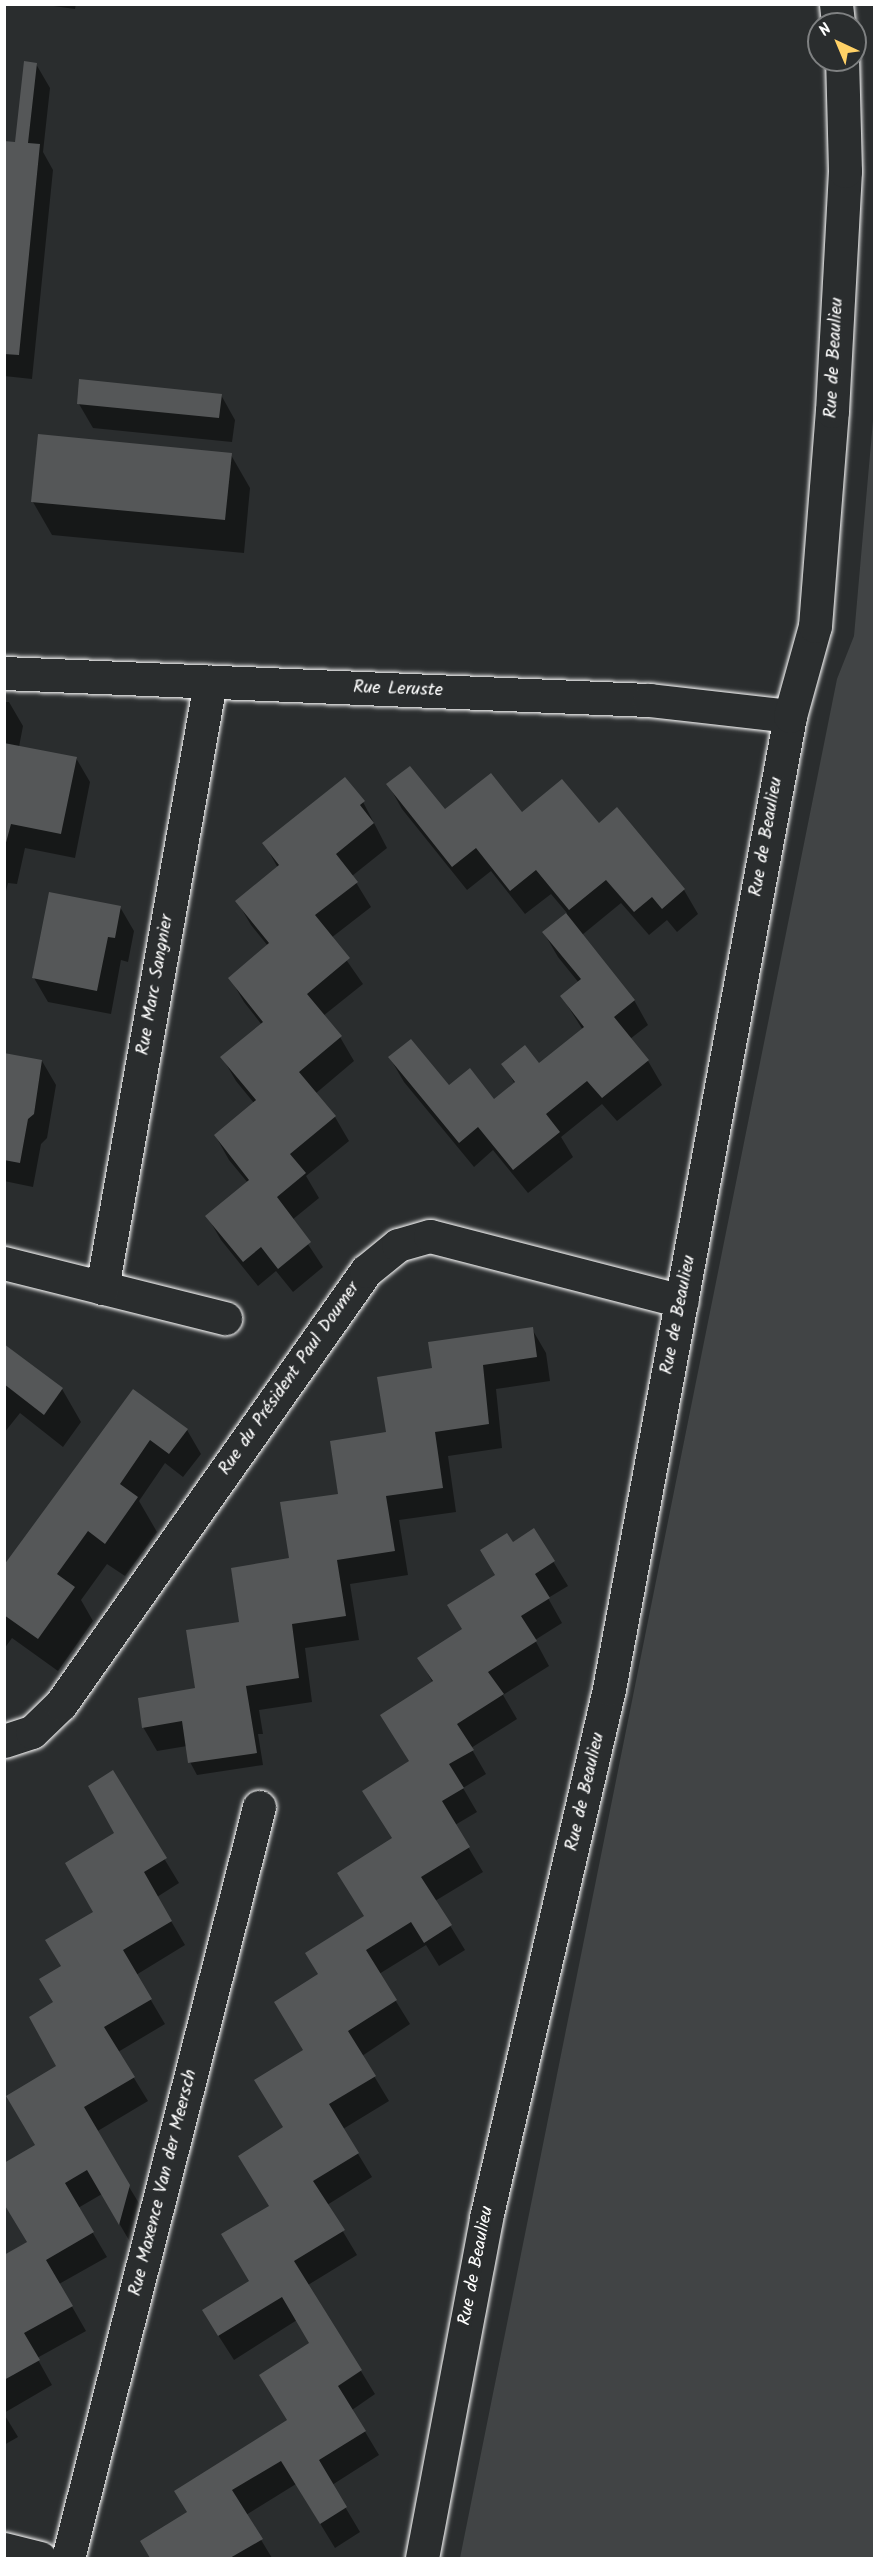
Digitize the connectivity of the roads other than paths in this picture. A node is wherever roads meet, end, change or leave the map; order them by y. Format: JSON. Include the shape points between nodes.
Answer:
{"nodes":[{"id":1,"x":842,"y":72,"type":"edge"},
{"id":2,"x":4,"y":673,"type":"edge"},
{"id":3,"x":210,"y":682,"type":"junction"},
{"id":4,"x":790,"y":716,"type":"junction"},
{"id":5,"x":4,"y":1263,"type":"edge"},
{"id":6,"x":102,"y":1287,"type":"junction"},
{"id":7,"x":682,"y":1301,"type":"junction"},
{"id":8,"x":225,"y":1318,"type":"dead end"},
{"id":9,"x":4,"y":1741,"type":"edge"},
{"id":10,"x":259,"y":1807,"type":"dead end"},
{"id":11,"x":4,"y":2549,"type":"edge"},
{"id":12,"x":40,"y":2559,"type":"edge"},
{"id":13,"x":68,"y":2559,"type":"edge"},
{"id":14,"x":422,"y":2559,"type":"edge"}],
"edges":[{"from":1,"to":4,"type":"street","name":"Rue de Beaulieu","via":[[845,171],[815,626]]},
{"from":2,"to":3,"type":"street","name":"Rue Leruste"},
{"from":3,"to":4,"type":"street","name":"Rue Leruste","via":[[649,700]]},
{"from":3,"to":6,"type":"street","name":"Rue Marc Sangnier"},
{"from":4,"to":7,"type":"street","name":"Rue de Beaulieu"},
{"from":5,"to":6,"type":"street"},
{"from":6,"to":8,"type":"street"},
{"from":7,"to":9,"type":"street","name":"Rue du Président Paul Doumer","via":[[430,1236],[398,1245],[366,1271],[61,1704],[32,1732]]},
{"from":7,"to":14,"type":"street","name":"Rue de Beaulieu","via":[[609,1689],[486,2218]]},
{"from":10,"to":13,"type":"street","name":"Rue Maxence Van der Meersch"},
{"from":11,"to":12,"type":"street"}]}
